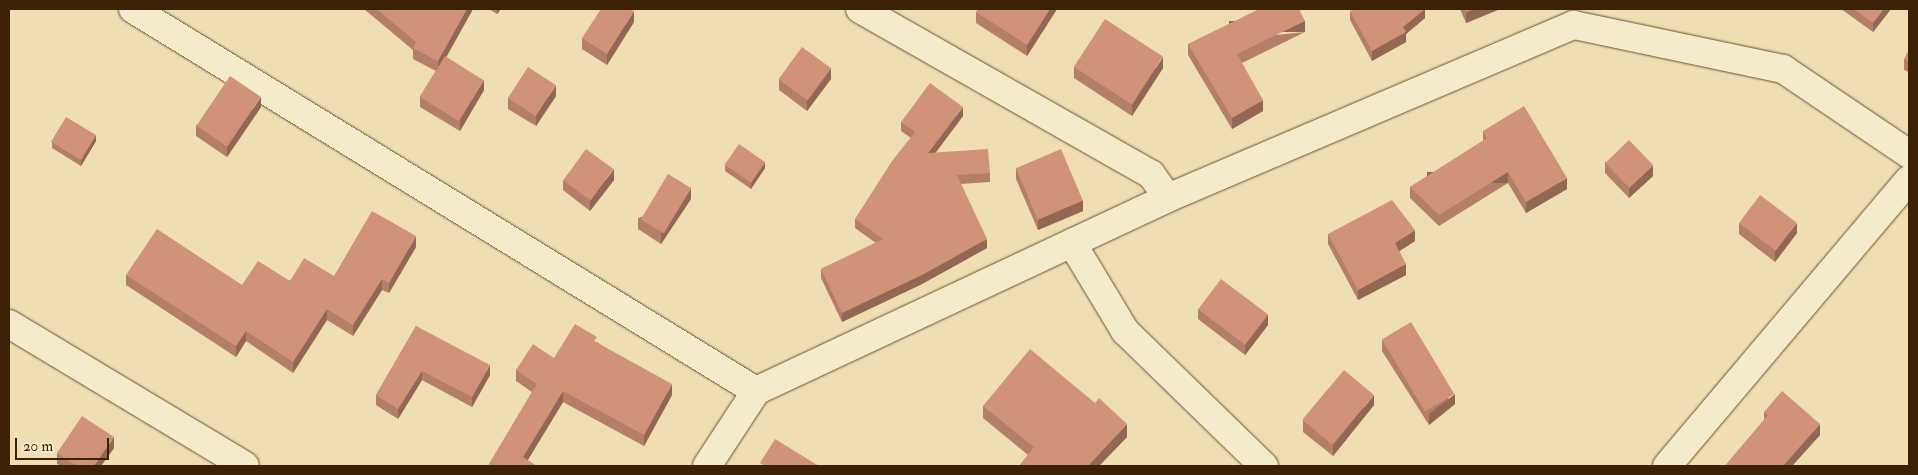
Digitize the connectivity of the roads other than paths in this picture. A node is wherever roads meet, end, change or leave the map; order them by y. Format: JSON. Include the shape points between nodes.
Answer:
{"nodes":[{"id":1,"x":133,"y":9,"type":"edge"},
{"id":2,"x":860,"y":9,"type":"edge"},
{"id":3,"x":1909,"y":154,"type":"edge"},
{"id":4,"x":1909,"y":180,"type":"edge"},
{"id":5,"x":1168,"y":198,"type":"junction"},
{"id":6,"x":1072,"y":243,"type":"junction"},
{"id":7,"x":9,"y":324,"type":"edge"},
{"id":8,"x":756,"y":391,"type":"junction"},
{"id":9,"x":245,"y":466,"type":"edge"},
{"id":10,"x":707,"y":466,"type":"edge"},
{"id":11,"x":1264,"y":466,"type":"edge"},
{"id":12,"x":1667,"y":466,"type":"edge"}],
"edges":[{"from":1,"to":8,"type":"street"},
{"from":2,"to":5,"type":"street","via":[[1151,174]]},
{"from":3,"to":5,"type":"street","via":[[1783,69],[1574,25]]},
{"from":4,"to":12,"type":"street"},
{"from":5,"to":6,"type":"street"},
{"from":6,"to":8,"type":"street"},
{"from":6,"to":11,"type":"street","via":[[1125,332]]},
{"from":7,"to":9,"type":"street"},
{"from":8,"to":10,"type":"street"}]}
